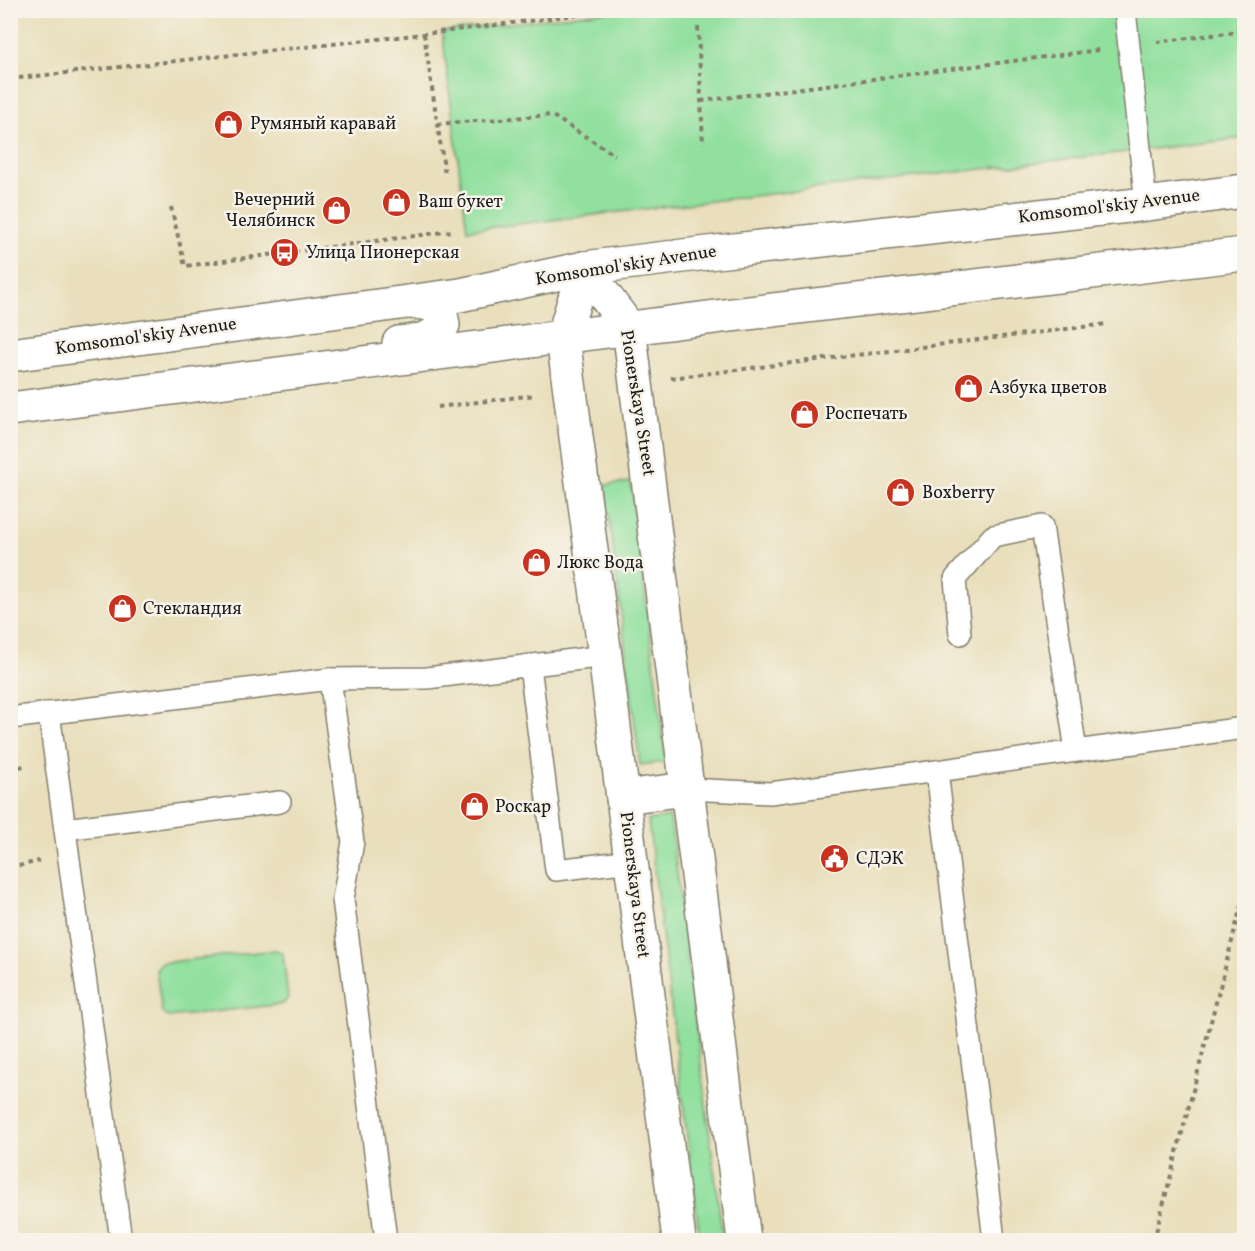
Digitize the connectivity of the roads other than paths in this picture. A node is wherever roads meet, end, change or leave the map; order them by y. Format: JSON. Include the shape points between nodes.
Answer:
{"nodes":[{"id":1,"x":1125,"y":10,"type":"edge"},
{"id":2,"x":1245,"y":192,"type":"edge"},
{"id":3,"x":1146,"y":204,"type":"junction"},
{"id":4,"x":1245,"y":254,"type":"edge"},
{"id":5,"x":584,"y":268,"type":"junction"},
{"id":6,"x":411,"y":302,"type":"junction"},
{"id":7,"x":629,"y":328,"type":"junction"},
{"id":8,"x":563,"y":338,"type":"junction"},
{"id":9,"x":10,"y":356,"type":"edge"},
{"id":10,"x":291,"y":373,"type":"junction"},
{"id":11,"x":10,"y":409,"type":"edge"},
{"id":12,"x":960,"y":634,"type":"dead end"},
{"id":13,"x":605,"y":656,"type":"junction"},
{"id":14,"x":530,"y":666,"type":"junction"},
{"id":15,"x":330,"y":679,"type":"junction"},
{"id":16,"x":49,"y":712,"type":"junction"},
{"id":17,"x":10,"y":718,"type":"edge"},
{"id":18,"x":1245,"y":728,"type":"edge"},
{"id":19,"x":1076,"y":750,"type":"junction"},
{"id":20,"x":937,"y":771,"type":"junction"},
{"id":21,"x":687,"y":789,"type":"junction"},
{"id":22,"x":623,"y":797,"type":"junction"},
{"id":23,"x":280,"y":802,"type":"dead end"},
{"id":24,"x":66,"y":829,"type":"junction"},
{"id":25,"x":631,"y":861,"type":"junction"},
{"id":26,"x":122,"y":1240,"type":"edge"},
{"id":27,"x":386,"y":1240,"type":"edge"},
{"id":28,"x":680,"y":1240,"type":"edge"},
{"id":29,"x":744,"y":1240,"type":"edge"},
{"id":30,"x":994,"y":1240,"type":"edge"}],
"edges":[{"from":1,"to":3,"type":"lane"},
{"from":2,"to":3,"type":"main road","name":"Komsomol'skiy Avenue"},
{"from":3,"to":5,"type":"main road","name":"Komsomol'skiy Avenue"},
{"from":4,"to":7,"type":"main road"},
{"from":5,"to":6,"type":"main road","name":"Komsomol'skiy Avenue"},
{"from":5,"to":7,"type":"main road","name":"Pionerskaya Street"},
{"from":5,"to":8,"type":"main road","name":"Pionerskaya Street"},
{"from":6,"to":9,"type":"main road","name":"Komsomol'skiy Avenue"},
{"from":6,"to":10,"type":"main road","via":[[433,305],[441,312],[443,325],[438,333],[423,340],[356,347]]},
{"from":7,"to":8,"type":"main road"},
{"from":7,"to":21,"type":"main road","name":"Pionerskaya Street"},
{"from":8,"to":10,"type":"main road"},
{"from":8,"to":13,"type":"main road","name":"Pionerskaya Street"},
{"from":10,"to":11,"type":"main road"},
{"from":12,"to":19,"type":"lane","via":[[955,579],[993,536],[1042,526]]},
{"from":13,"to":14,"type":"lane"},
{"from":13,"to":22,"type":"main road","name":"Pionerskaya Street"},
{"from":14,"to":15,"type":"lane","via":[[427,678]]},
{"from":14,"to":25,"type":"lane","via":[[556,870]]},
{"from":15,"to":16,"type":"lane"},
{"from":15,"to":27,"type":"lane","via":[[353,842],[343,898]]},
{"from":16,"to":17,"type":"lane"},
{"from":16,"to":24,"type":"lane"},
{"from":18,"to":19,"type":"lane"},
{"from":19,"to":20,"type":"lane"},
{"from":20,"to":21,"type":"lane","via":[[770,793]]},
{"from":20,"to":30,"type":"lane"},
{"from":21,"to":22,"type":"main road"},
{"from":21,"to":29,"type":"main road","name":"Pionerskaya Street"},
{"from":22,"to":25,"type":"main road","name":"Pionerskaya Street"},
{"from":23,"to":24,"type":"lane"},
{"from":24,"to":26,"type":"lane"},
{"from":25,"to":28,"type":"main road","name":"Pionerskaya Street"}]}
